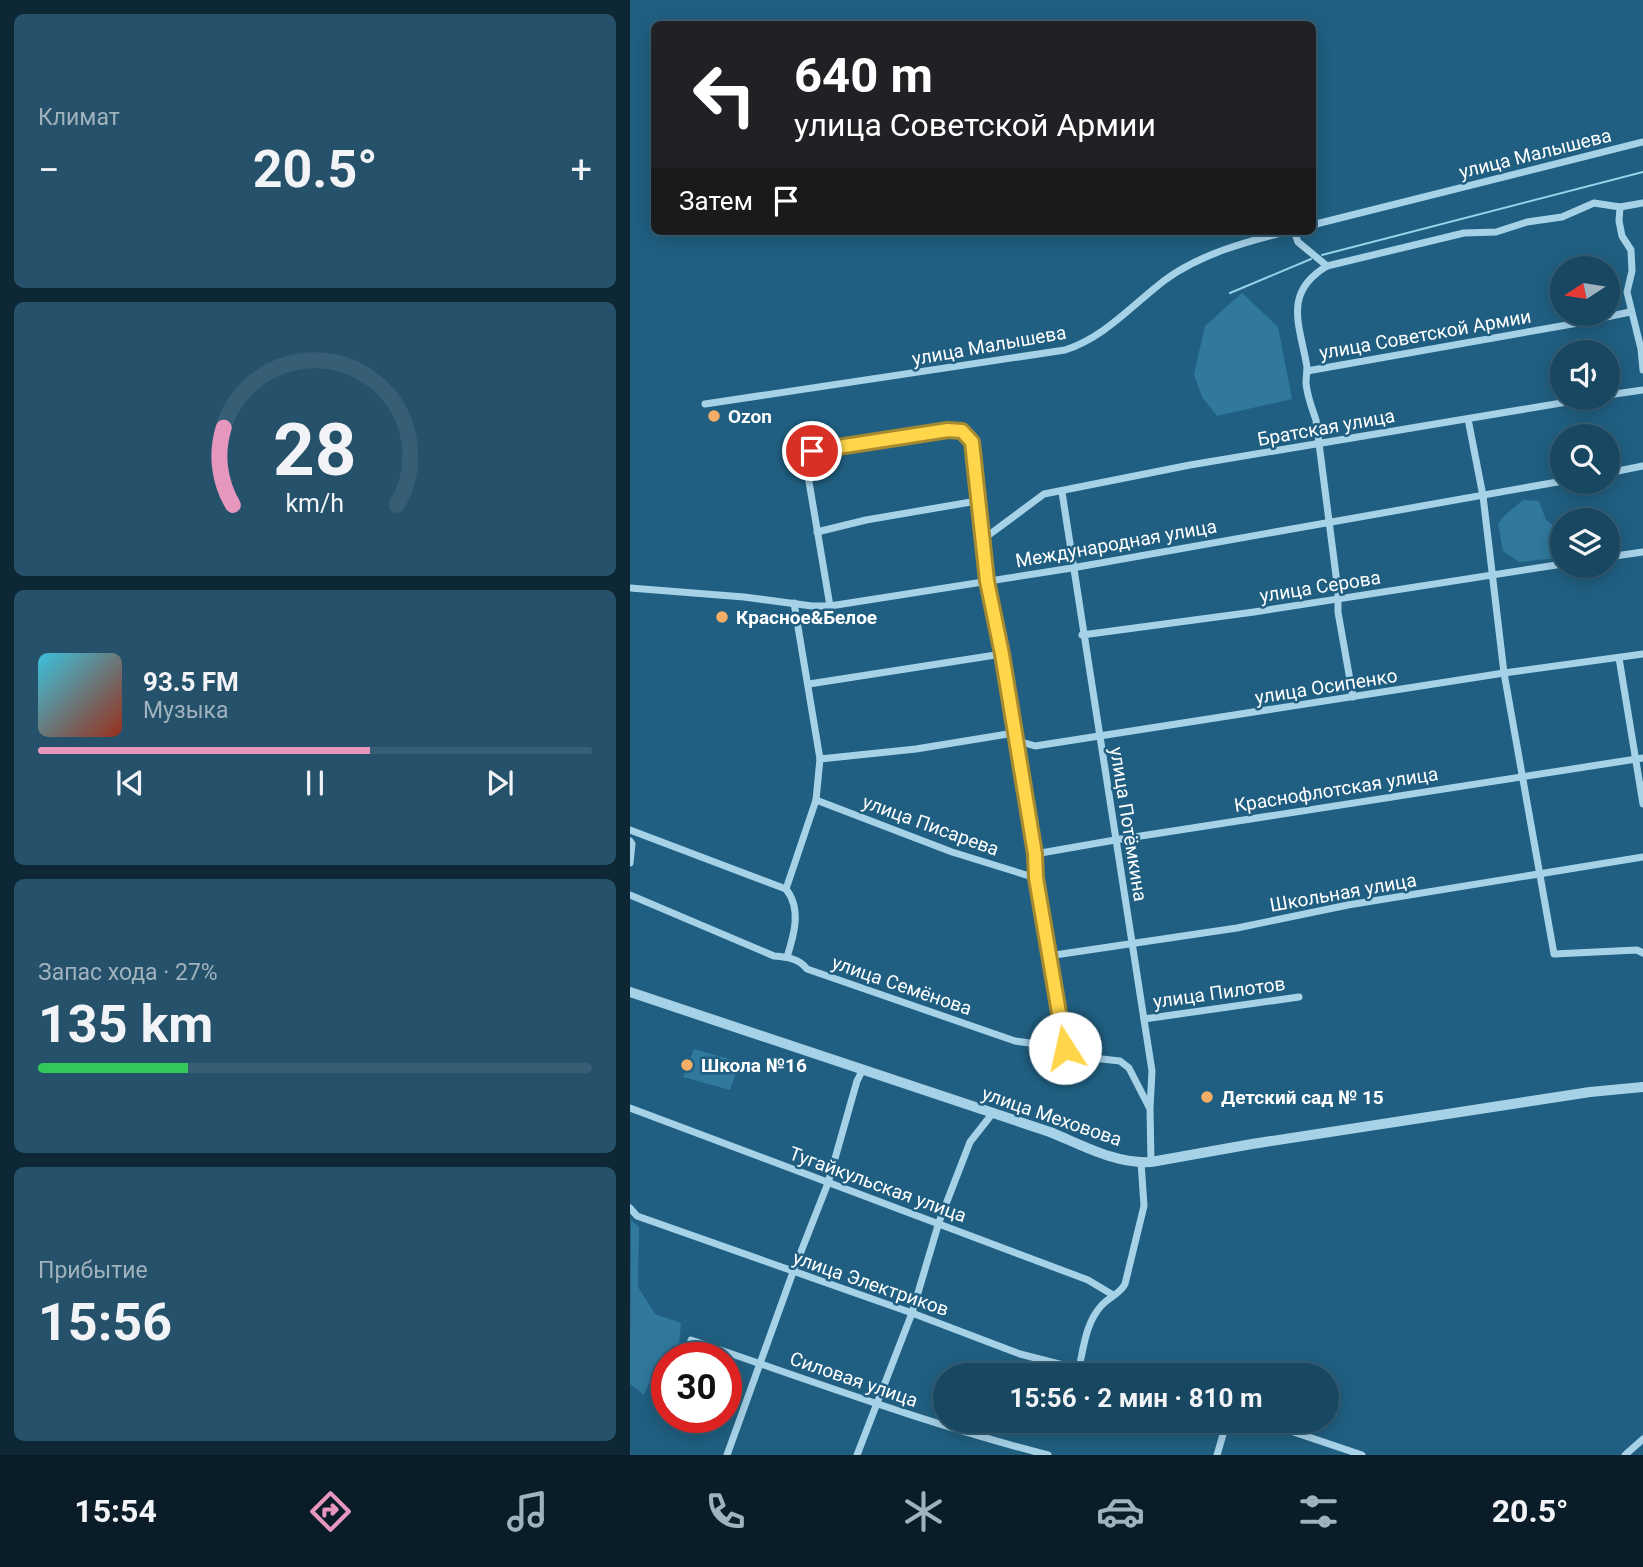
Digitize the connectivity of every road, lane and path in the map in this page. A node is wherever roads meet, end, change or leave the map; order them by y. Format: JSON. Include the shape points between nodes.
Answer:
{"nodes":[{"id":1,"x":1643,"y":142,"type":"edge"},
{"id":2,"x":1643,"y":203,"type":"edge"},
{"id":3,"x":1620,"y":207,"type":"junction"},
{"id":4,"x":1316,"y":224,"type":"edge"},
{"id":5,"x":1274,"y":235,"type":"edge"},
{"id":6,"x":1294,"y":235,"type":"edge"},
{"id":7,"x":1327,"y":266,"type":"junction"},
{"id":8,"x":1630,"y":312,"type":"junction"},
{"id":9,"x":1307,"y":370,"type":"junction"},
{"id":10,"x":1643,"y":370,"type":"edge"},
{"id":11,"x":1643,"y":390,"type":"edge"},
{"id":12,"x":1620,"y":393,"type":"edge"},
{"id":13,"x":705,"y":404,"type":"dead end"},
{"id":14,"x":1550,"y":405,"type":"edge"},
{"id":15,"x":1468,"y":419,"type":"junction"},
{"id":16,"x":1320,"y":445,"type":"junction"},
{"id":17,"x":1643,"y":466,"type":"edge"},
{"id":18,"x":1620,"y":471,"type":"edge"},
{"id":19,"x":1550,"y":483,"type":"edge"},
{"id":20,"x":1062,"y":492,"type":"junction"},
{"id":21,"x":1483,"y":496,"type":"junction"},
{"id":22,"x":977,"y":501,"type":"junction"},
{"id":23,"x":1328,"y":523,"type":"junction"},
{"id":24,"x":817,"y":532,"type":"junction"},
{"id":25,"x":982,"y":540,"type":"junction"},
{"id":26,"x":1643,"y":552,"type":"edge"},
{"id":27,"x":1620,"y":555,"type":"edge"},
{"id":28,"x":1550,"y":566,"type":"edge"},
{"id":29,"x":1072,"y":568,"type":"junction"},
{"id":30,"x":1491,"y":574,"type":"junction"},
{"id":31,"x":987,"y":581,"type":"junction"},
{"id":32,"x":630,"y":588,"type":"edge"},
{"id":33,"x":1338,"y":599,"type":"junction"},
{"id":34,"x":794,"y":603,"type":"junction"},
{"id":35,"x":830,"y":606,"type":"junction"},
{"id":36,"x":1082,"y":635,"type":"junction"},
{"id":37,"x":1002,"y":654,"type":"junction"},
{"id":38,"x":1643,"y":654,"type":"edge"},
{"id":39,"x":1619,"y":657,"type":"junction"},
{"id":40,"x":1504,"y":673,"type":"junction"},
{"id":41,"x":809,"y":684,"type":"junction"},
{"id":42,"x":1353,"y":698,"type":"junction"},
{"id":43,"x":1014,"y":736,"type":"junction"},
{"id":44,"x":1099,"y":736,"type":"junction"},
{"id":45,"x":1639,"y":758,"type":"edge"},
{"id":46,"x":820,"y":759,"type":"junction"},
{"id":47,"x":1523,"y":777,"type":"junction"},
{"id":48,"x":816,"y":800,"type":"junction"},
{"id":49,"x":1643,"y":804,"type":"edge"},
{"id":50,"x":630,"y":830,"type":"edge"},
{"id":51,"x":1115,"y":840,"type":"junction"},
{"id":52,"x":630,"y":841,"type":"edge"},
{"id":53,"x":1035,"y":854,"type":"junction"},
{"id":54,"x":1643,"y":857,"type":"edge"},
{"id":55,"x":630,"y":863,"type":"edge"},
{"id":56,"x":1539,"y":874,"type":"junction"},
{"id":57,"x":1036,"y":878,"type":"junction"},
{"id":58,"x":786,"y":890,"type":"junction"},
{"id":59,"x":630,"y":895,"type":"edge"},
{"id":60,"x":1132,"y":944,"type":"junction"},
{"id":61,"x":1643,"y":953,"type":"edge"},
{"id":62,"x":787,"y":957,"type":"junction"},
{"id":63,"x":1048,"y":957,"type":"junction"},
{"id":64,"x":630,"y":992,"type":"edge"},
{"id":65,"x":1299,"y":997,"type":"dead end"},
{"id":66,"x":1144,"y":1019,"type":"junction"},
{"id":67,"x":1065,"y":1048,"type":"junction"},
{"id":68,"x":862,"y":1071,"type":"junction"},
{"id":69,"x":1643,"y":1087,"type":"edge"},
{"id":70,"x":630,"y":1108,"type":"edge"},
{"id":71,"x":1150,"y":1108,"type":"junction"},
{"id":72,"x":992,"y":1114,"type":"junction"},
{"id":73,"x":1146,"y":1162,"type":"junction"},
{"id":74,"x":828,"y":1183,"type":"junction"},
{"id":75,"x":630,"y":1208,"type":"edge"},
{"id":76,"x":939,"y":1222,"type":"junction"},
{"id":77,"x":793,"y":1272,"type":"junction"},
{"id":78,"x":1113,"y":1295,"type":"junction"},
{"id":79,"x":912,"y":1313,"type":"junction"},
{"id":80,"x":691,"y":1340,"type":"dead end"},
{"id":81,"x":759,"y":1363,"type":"junction"},
{"id":82,"x":1050,"y":1363,"type":"edge"},
{"id":83,"x":1080,"y":1363,"type":"edge"},
{"id":84,"x":877,"y":1404,"type":"junction"},
{"id":85,"x":1223,"y":1433,"type":"edge"},
{"id":86,"x":1297,"y":1433,"type":"edge"},
{"id":87,"x":1643,"y":1439,"type":"edge"},
{"id":88,"x":729,"y":1454,"type":"edge"},
{"id":89,"x":857,"y":1455,"type":"edge"},
{"id":90,"x":1048,"y":1455,"type":"edge"},
{"id":91,"x":1217,"y":1455,"type":"edge"},
{"id":92,"x":1362,"y":1455,"type":"edge"},
{"id":93,"x":1625,"y":1455,"type":"edge"}],
"edges":[{"from":1,"to":4,"type":"street","name":"улица Малышева"},
{"from":2,"to":3,"type":"street"},
{"from":3,"to":7,"type":"street","via":[[1594,203],[1562,217],[1496,232],[1464,233]]},
{"from":3,"to":8,"type":"street","via":[[1622,236],[1631,250]]},
{"from":5,"to":13,"type":"street","name":"улица Малышева","via":[[1192,264],[1166,279],[1094,337],[1065,350]]},
{"from":6,"to":7,"type":"street","name":"улица Малышева"},
{"from":7,"to":9,"type":"street","via":[[1311,276],[1300,293],[1296,313]]},
{"from":8,"to":9,"type":"street","name":"улица Советской Армии"},
{"from":8,"to":10,"type":"street"},
{"from":9,"to":16,"type":"street"},
{"from":11,"to":12,"type":"street"},
{"from":14,"to":15,"type":"street","name":"Братская улица"},
{"from":15,"to":16,"type":"street","name":"Братская улица"},
{"from":15,"to":21,"type":"street"},
{"from":16,"to":20,"type":"street","name":"Братская улица","via":[[1190,465]]},
{"from":16,"to":23,"type":"street"},
{"from":17,"to":18,"type":"street"},
{"from":19,"to":21,"type":"street","name":"Международная улица"},
{"from":20,"to":25,"type":"street","name":"Братская улица","via":[[1044,494]]},
{"from":20,"to":29,"type":"street","name":"улица Потёмкина"},
{"from":21,"to":23,"type":"street","name":"Международная улица"},
{"from":21,"to":30,"type":"street"},
{"from":22,"to":24,"type":"street"},
{"from":22,"to":24,"type":"street","via":[[972,442],[962,431],[812,451],[806,464]]},
{"from":22,"to":25,"type":"street"},
{"from":23,"to":29,"type":"street","name":"Международная улица"},
{"from":23,"to":33,"type":"street"},
{"from":24,"to":35,"type":"street"},
{"from":25,"to":31,"type":"street"},
{"from":26,"to":27,"type":"street"},
{"from":28,"to":30,"type":"street","name":"улица Серова"},
{"from":29,"to":31,"type":"street","name":"Международная улица"},
{"from":29,"to":36,"type":"street","name":"улица Потёмкина"},
{"from":30,"to":33,"type":"street","name":"улица Серова"},
{"from":30,"to":40,"type":"street"},
{"from":31,"to":35,"type":"street","name":"Международная улица"},
{"from":31,"to":37,"type":"street"},
{"from":32,"to":34,"type":"street","name":"Международная улица"},
{"from":33,"to":36,"type":"street","name":"улица Серова"},
{"from":33,"to":42,"type":"street"},
{"from":34,"to":35,"type":"street","name":"Международная улица"},
{"from":34,"to":41,"type":"street"},
{"from":36,"to":44,"type":"street","name":"улица Потёмкина"},
{"from":37,"to":41,"type":"street"},
{"from":37,"to":43,"type":"street"},
{"from":38,"to":39,"type":"street","name":"улица Осипенко"},
{"from":39,"to":40,"type":"street","name":"улица Осипенко"},
{"from":39,"to":45,"type":"street"},
{"from":40,"to":42,"type":"street","name":"улица Осипенко"},
{"from":40,"to":47,"type":"street"},
{"from":41,"to":46,"type":"street"},
{"from":42,"to":44,"type":"street","name":"улица Осипенко"},
{"from":43,"to":44,"type":"street","name":"улица Осипенко","via":[[1035,746]]},
{"from":43,"to":46,"type":"street","name":"улица Осипенко"},
{"from":43,"to":53,"type":"street"},
{"from":44,"to":51,"type":"street","name":"улица Потёмкина"},
{"from":45,"to":47,"type":"street","name":"Краснофлотская улица"},
{"from":45,"to":49,"type":"street"},
{"from":46,"to":48,"type":"street"},
{"from":47,"to":51,"type":"street","name":"Краснофлотская улица"},
{"from":47,"to":56,"type":"street"},
{"from":48,"to":57,"type":"street","name":"улица Писарева","via":[[952,852]]},
{"from":48,"to":58,"type":"street"},
{"from":50,"to":58,"type":"street"},
{"from":51,"to":53,"type":"street","name":"Краснофлотская улица"},
{"from":51,"to":60,"type":"street","name":"улица Потёмкина"},
{"from":52,"to":55,"type":"street"},
{"from":53,"to":57,"type":"street"},
{"from":54,"to":56,"type":"street","name":"Школьная улица"},
{"from":56,"to":60,"type":"street","name":"Школьная улица"},
{"from":56,"to":61,"type":"street","via":[[1554,954]]},
{"from":57,"to":63,"type":"street"},
{"from":58,"to":62,"type":"street","via":[[795,909]]},
{"from":59,"to":62,"type":"street","name":"улица Семёнова","via":[[774,956]]},
{"from":60,"to":63,"type":"street","name":"Школьная улица"},
{"from":60,"to":66,"type":"street","name":"улица Потёмкина"},
{"from":62,"to":67,"type":"street","name":"улица Семёнова","via":[[807,969],[1015,1041]]},
{"from":63,"to":67,"type":"street"},
{"from":64,"to":68,"type":"street","name":"улица Меховова"},
{"from":65,"to":66,"type":"street","name":"улица Пилотов"},
{"from":66,"to":71,"type":"street","name":"улица Потёмкина","via":[[1152,1071]]},
{"from":67,"to":71,"type":"street","name":"улица Семёнова","via":[[1120,1061],[1129,1068]]},
{"from":68,"to":72,"type":"street","name":"улица Меховова"},
{"from":68,"to":74,"type":"street"},
{"from":69,"to":73,"type":"street","name":"улица Меховова"},
{"from":70,"to":74,"type":"street","name":"Тугайкульская улица"},
{"from":71,"to":73,"type":"street","name":"улица Потёмкина"},
{"from":72,"to":73,"type":"street","name":"улица Меховова","via":[[1116,1158]]},
{"from":72,"to":76,"type":"street","via":[[970,1142]]},
{"from":73,"to":78,"type":"street","name":"улица Потёмкина","via":[[1144,1206],[1125,1284]]},
{"from":74,"to":76,"type":"street","name":"Тугайкульская улица"},
{"from":74,"to":77,"type":"street"},
{"from":75,"to":77,"type":"street","name":"улица Электриков","via":[[637,1216]]},
{"from":76,"to":78,"type":"street","name":"Тугайкульская улица","via":[[1088,1280]]},
{"from":76,"to":79,"type":"street"},
{"from":77,"to":79,"type":"street","name":"улица Электриков"},
{"from":77,"to":81,"type":"street"},
{"from":78,"to":83,"type":"street","name":"улица Потёмкина","via":[[1090,1322]]},
{"from":79,"to":82,"type":"street","name":"улица Электриков"},
{"from":79,"to":84,"type":"street"},
{"from":80,"to":81,"type":"street","name":"Силовая улица"},
{"from":81,"to":84,"type":"street","name":"Силовая улица"},
{"from":81,"to":88,"type":"street"},
{"from":84,"to":89,"type":"street"},
{"from":84,"to":90,"type":"street","name":"Силовая улица"},
{"from":85,"to":91,"type":"street"},
{"from":86,"to":92,"type":"street"},
{"from":87,"to":93,"type":"street"}]}
